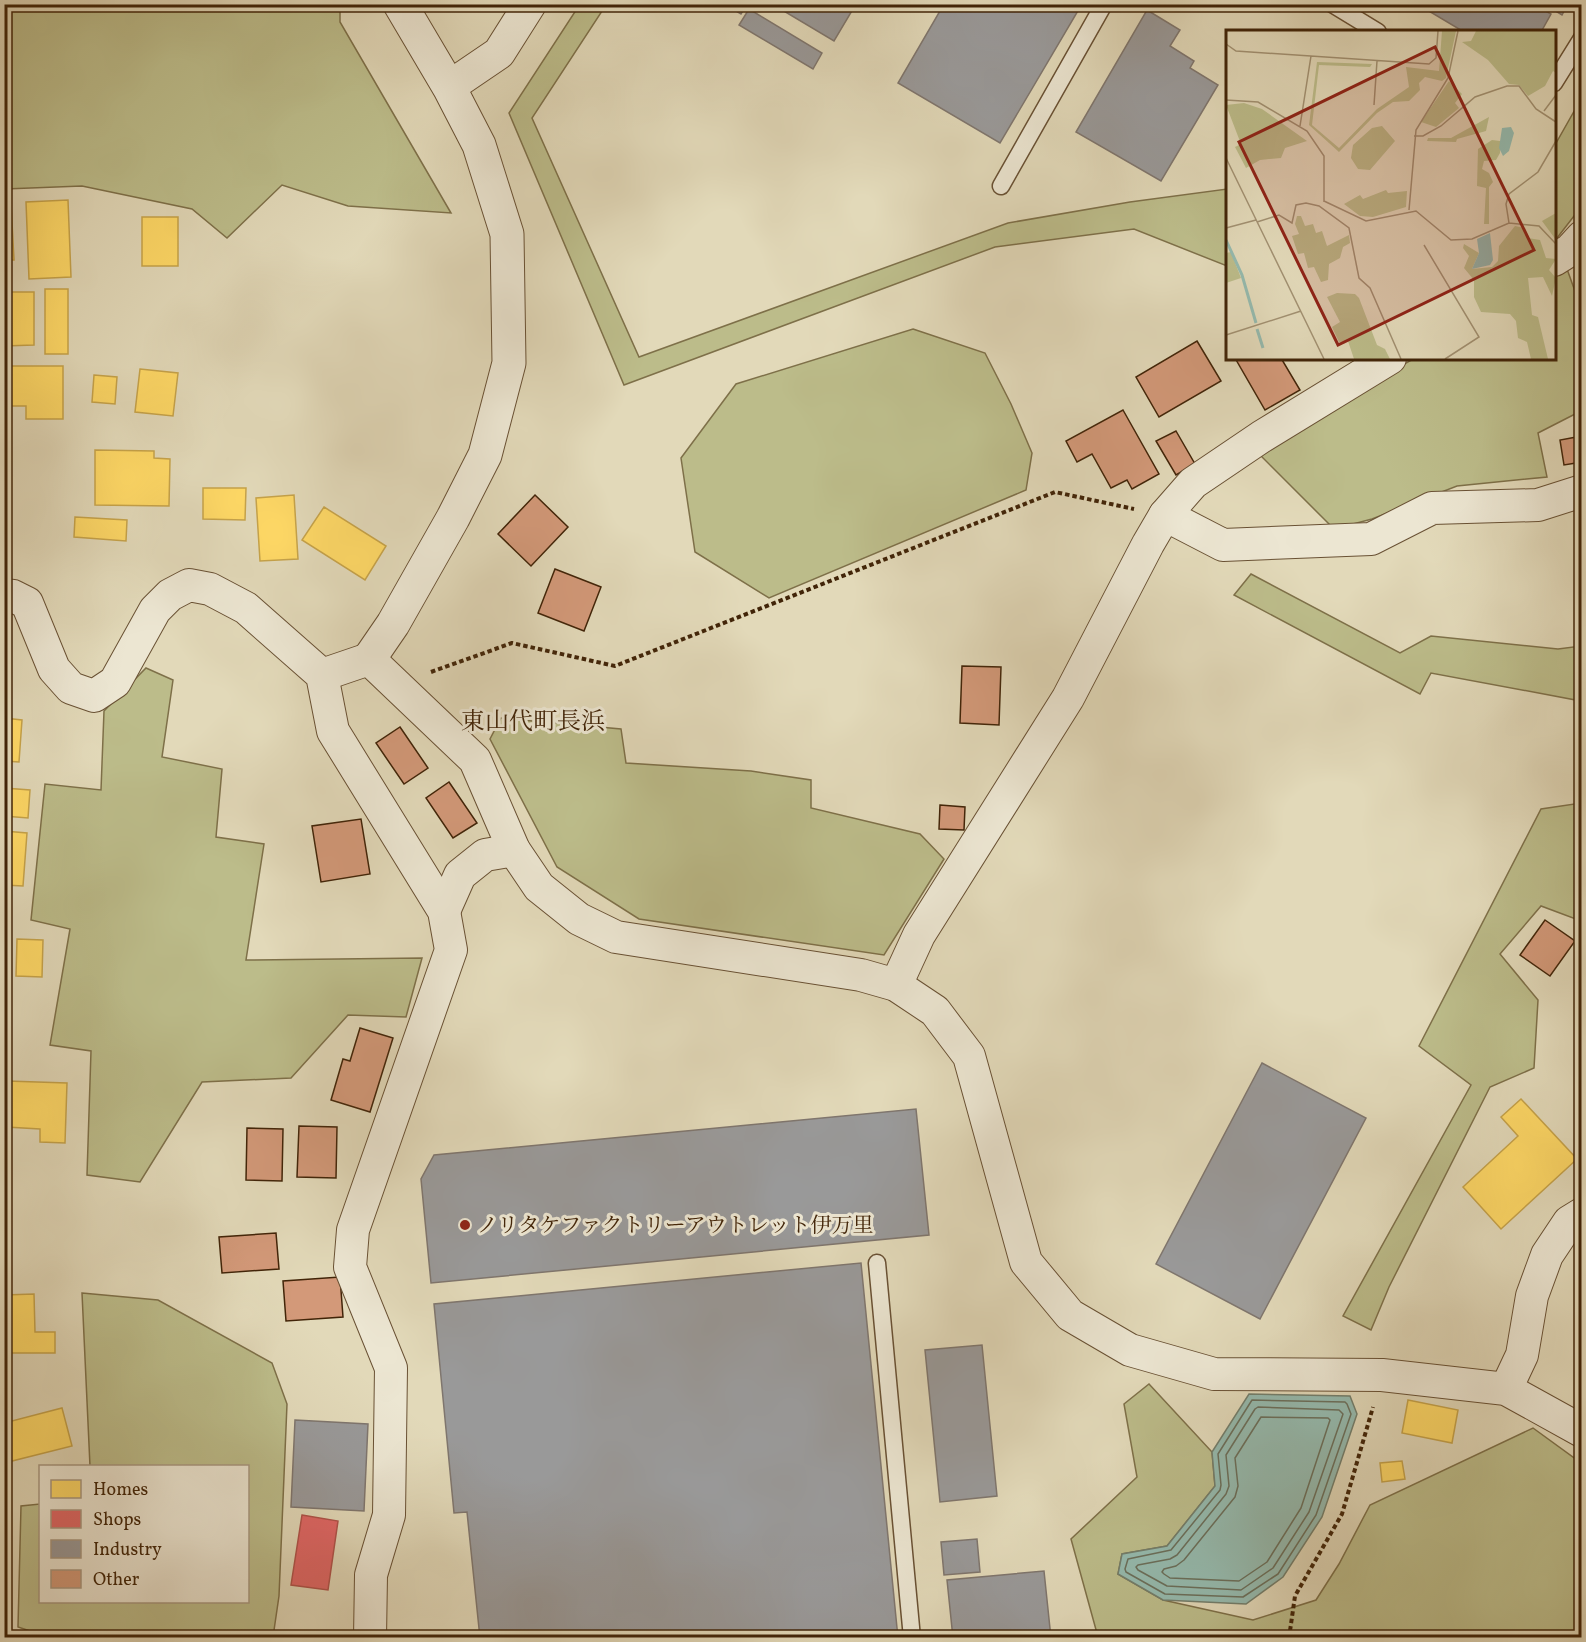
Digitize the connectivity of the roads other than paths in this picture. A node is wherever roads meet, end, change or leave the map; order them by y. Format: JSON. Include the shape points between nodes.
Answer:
{"nodes":[{"id":1,"x":400,"y":4,"type":"edge"},
{"id":2,"x":530,"y":4,"type":"edge"},
{"id":3,"x":1104,"y":4,"type":"edge"},
{"id":4,"x":1332,"y":4,"type":"edge"},
{"id":5,"x":1375,"y":30,"type":"edge"},
{"id":6,"x":1581,"y":38,"type":"edge"},
{"id":7,"x":1556,"y":80,"type":"edge"},
{"id":8,"x":449,"y":87,"type":"junction"},
{"id":9,"x":1001,"y":186,"type":"dead end"},
{"id":10,"x":1581,"y":237,"type":"edge"},
{"id":11,"x":1556,"y":259,"type":"edge"},
{"id":12,"x":1387,"y":360,"type":"edge"},
{"id":13,"x":1581,"y":491,"type":"edge"},
{"id":14,"x":1165,"y":515,"type":"junction"},
{"id":15,"x":4,"y":595,"type":"edge"},
{"id":16,"x":369,"y":659,"type":"junction"},
{"id":17,"x":322,"y":675,"type":"junction"},
{"id":18,"x":514,"y":850,"type":"junction"},
{"id":19,"x":444,"y":911,"type":"junction"},
{"id":20,"x":896,"y":985,"type":"junction"},
{"id":21,"x":1581,"y":1214,"type":"edge"},
{"id":22,"x":877,"y":1263,"type":"dead end"},
{"id":23,"x":1506,"y":1389,"type":"junction"},
{"id":24,"x":1581,"y":1431,"type":"edge"},
{"id":25,"x":370,"y":1638,"type":"edge"},
{"id":26,"x":912,"y":1638,"type":"edge"}],
"edges":[{"from":1,"to":8,"type":"street"},
{"from":2,"to":8,"type":"street","via":[[499,52]]},
{"from":3,"to":9,"type":"lane"},
{"from":4,"to":5,"type":"lane"},
{"from":6,"to":7,"type":"lane"},
{"from":8,"to":16,"type":"street","via":[[479,145],[507,234],[508,363],[485,455],[453,519]]},
{"from":10,"to":11,"type":"street"},
{"from":12,"to":14,"type":"street","via":[[1193,483]]},
{"from":13,"to":14,"type":"street","via":[[1538,505],[1432,508],[1371,539],[1223,545]]},
{"from":14,"to":20,"type":"street","via":[[1068,698],[919,935]]},
{"from":15,"to":17,"type":"street","via":[[27,603],[54,669],[71,688],[94,696],[115,682],[155,610],[170,595],[189,585],[210,589],[246,608]]},
{"from":16,"to":17,"type":"street"},
{"from":16,"to":18,"type":"street","via":[[475,760]]},
{"from":17,"to":19,"type":"street","via":[[333,731]]},
{"from":18,"to":19,"type":"street","via":[[485,855],[460,874]]},
{"from":18,"to":20,"type":"street","via":[[539,887],[579,920],[616,937],[861,975]]},
{"from":19,"to":25,"type":"street","via":[[451,950],[353,1230],[350,1267],[391,1368],[389,1515],[371,1575]]},
{"from":20,"to":23,"type":"street","via":[[935,1011],[969,1056],[1026,1262],[1070,1315],[1130,1350],[1214,1374],[1382,1375]]},
{"from":21,"to":23,"type":"street","via":[[1569,1222],[1547,1255],[1532,1296],[1522,1355]]},
{"from":22,"to":26,"type":"lane"},
{"from":23,"to":24,"type":"street"}]}
